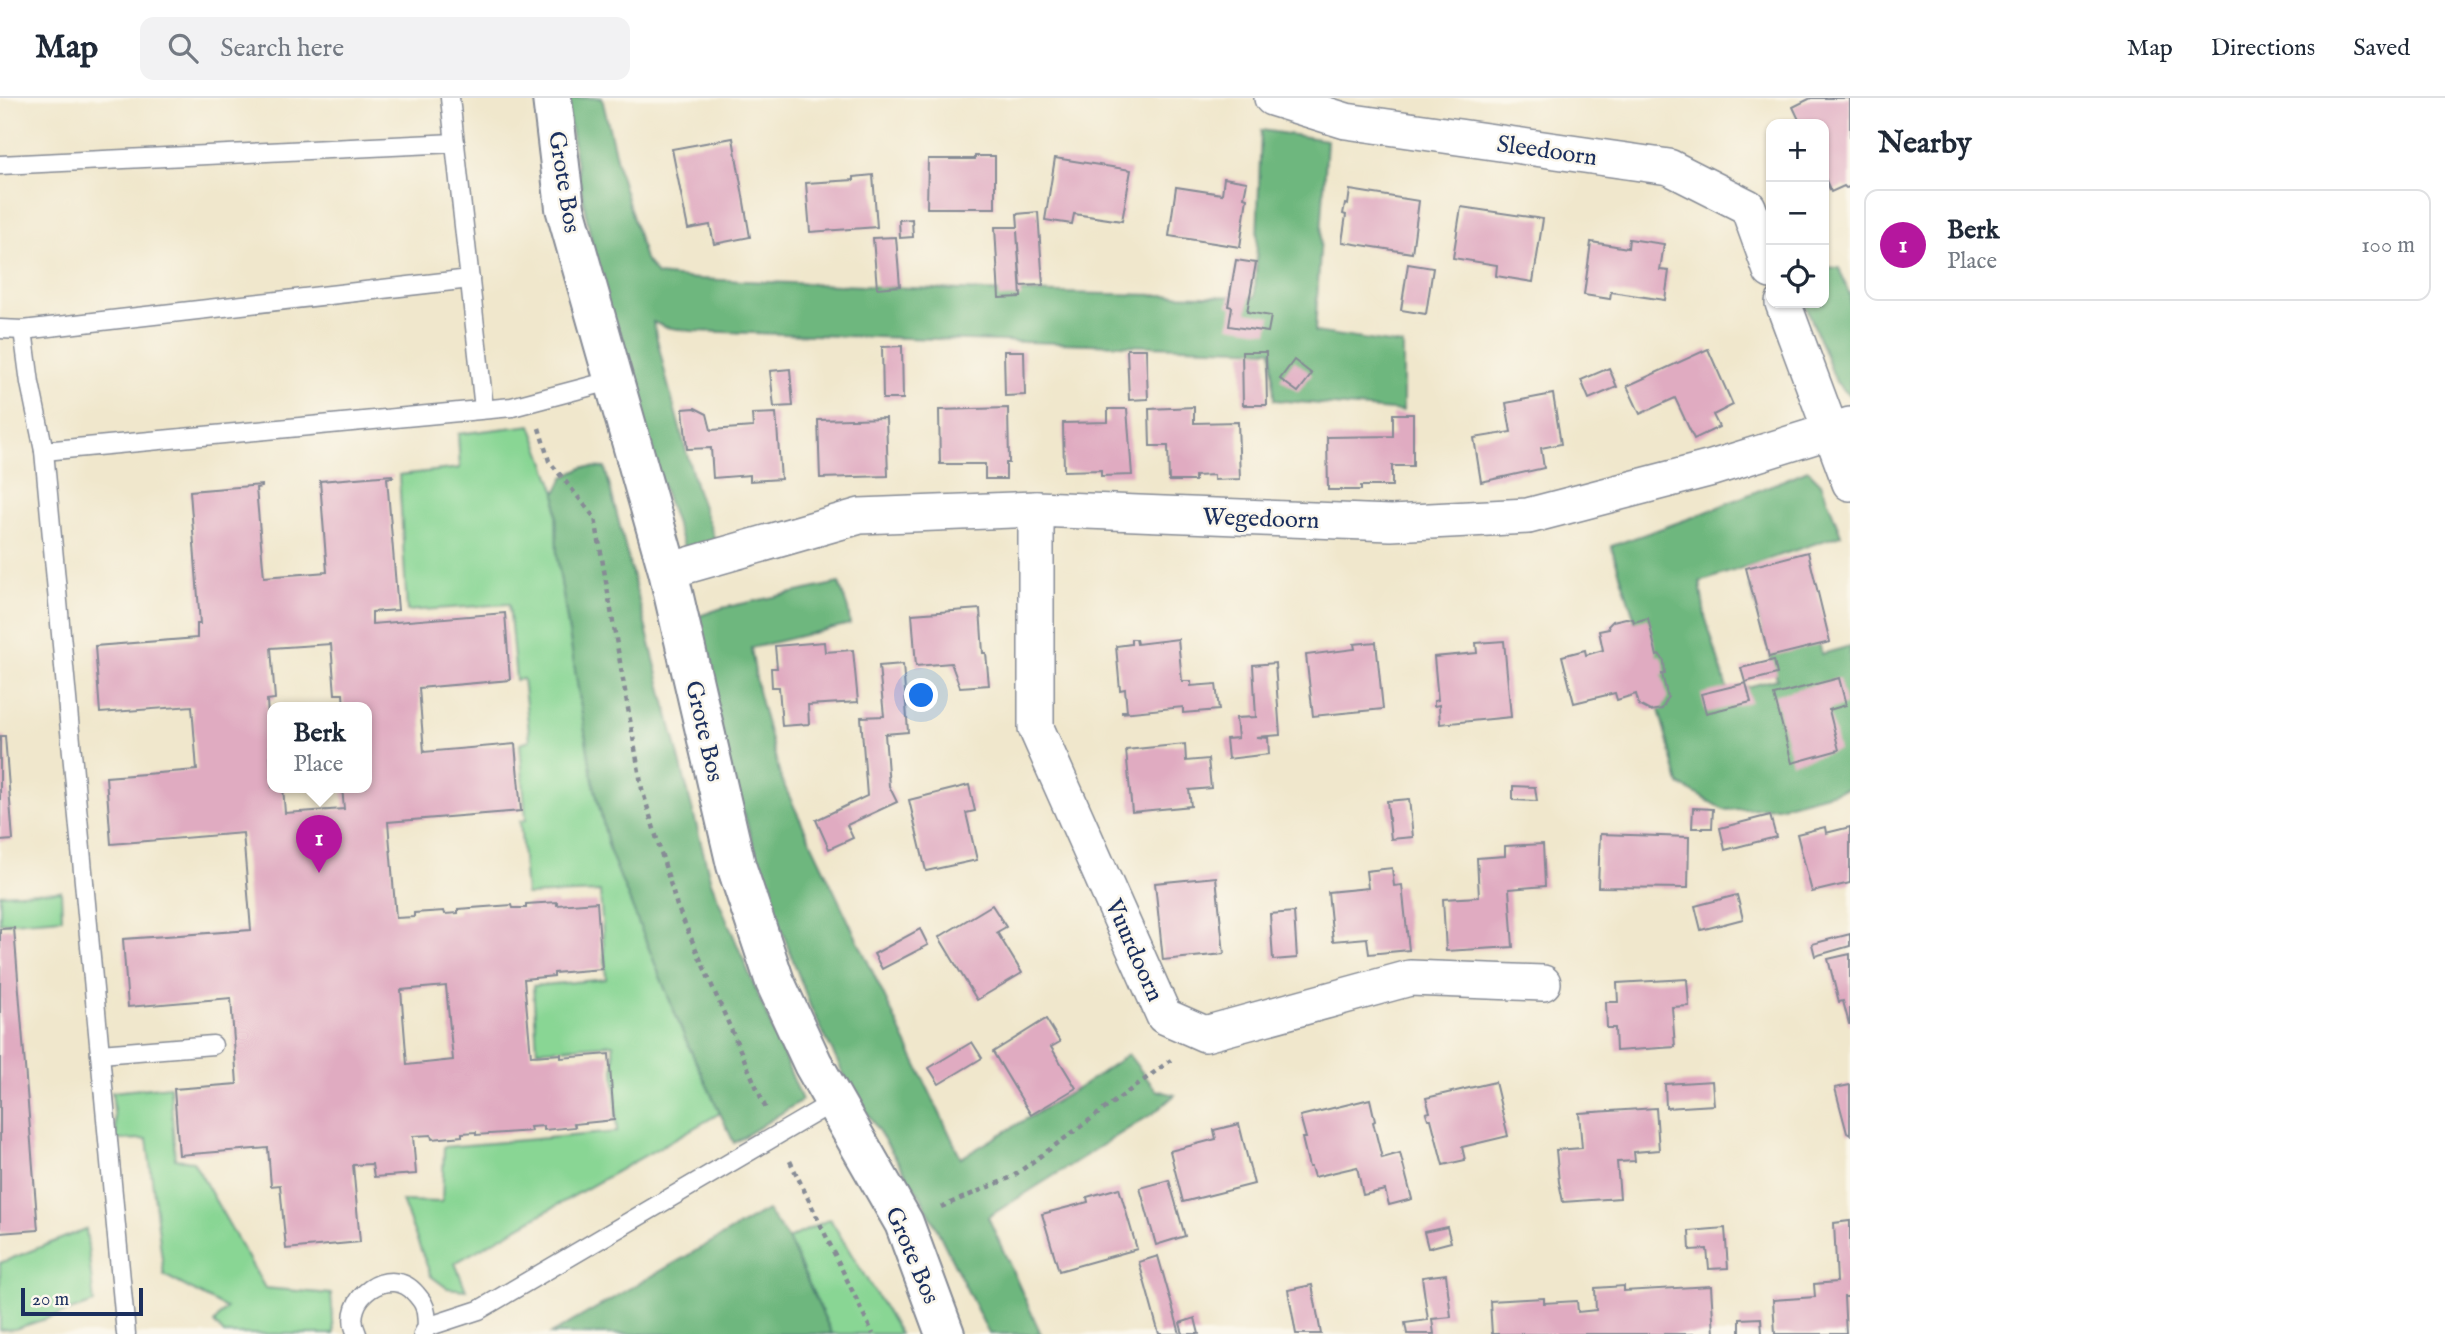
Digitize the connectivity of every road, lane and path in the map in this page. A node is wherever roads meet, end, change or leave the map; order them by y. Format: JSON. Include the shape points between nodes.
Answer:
{"nodes":[{"id":1,"x":450,"y":98,"type":"edge"},
{"id":2,"x":552,"y":98,"type":"edge"},
{"id":3,"x":1272,"y":98,"type":"edge"},
{"id":4,"x":455,"y":143,"type":"junction"},
{"id":5,"x":0,"y":165,"type":"edge"},
{"id":6,"x":1766,"y":257,"type":"edge"},
{"id":7,"x":470,"y":279,"type":"junction"},
{"id":8,"x":1785,"y":308,"type":"edge"},
{"id":9,"x":0,"y":329,"type":"edge"},
{"id":10,"x":23,"y":330,"type":"junction"},
{"id":11,"x":614,"y":380,"type":"junction"},
{"id":12,"x":532,"y":402,"type":"junction"},
{"id":13,"x":484,"y":410,"type":"junction"},
{"id":14,"x":1840,"y":429,"type":"edge"},
{"id":15,"x":44,"y":451,"type":"junction"},
{"id":16,"x":1850,"y":483,"type":"edge"},
{"id":17,"x":1036,"y":509,"type":"junction"},
{"id":18,"x":668,"y":571,"type":"junction"},
{"id":19,"x":1543,"y":983,"type":"dead end"},
{"id":20,"x":1205,"y":1034,"type":"junction"},
{"id":21,"x":213,"y":1045,"type":"dead end"},
{"id":22,"x":100,"y":1054,"type":"junction"},
{"id":23,"x":835,"y":1101,"type":"junction"},
{"id":24,"x":777,"y":1135,"type":"junction"},
{"id":25,"x":904,"y":1223,"type":"junction"},
{"id":26,"x":425,"y":1331,"type":"edge"},
{"id":27,"x":126,"y":1334,"type":"edge"},
{"id":28,"x":357,"y":1334,"type":"edge"},
{"id":29,"x":873,"y":1334,"type":"edge"},
{"id":30,"x":945,"y":1334,"type":"edge"}],
"edges":[{"from":1,"to":4,"type":"lane"},
{"from":2,"to":11,"type":"street","name":"Grote Bos","via":[[565,208]]},
{"from":3,"to":6,"type":"street","name":"Sleedoorn","via":[[1346,121],[1669,167],[1748,207]]},
{"from":4,"to":5,"type":"lane"},
{"from":4,"to":7,"type":"lane"},
{"from":7,"to":10,"type":"lane"},
{"from":7,"to":13,"type":"lane"},
{"from":8,"to":14,"type":"street"},
{"from":9,"to":10,"type":"lane"},
{"from":10,"to":15,"type":"lane"},
{"from":11,"to":12,"type":"lane"},
{"from":11,"to":18,"type":"street","name":"Grote Bos"},
{"from":12,"to":13,"type":"lane"},
{"from":12,"to":24,"type":"path","via":[[549,461],[595,518],[642,789],[677,906]]},
{"from":13,"to":15,"type":"lane"},
{"from":14,"to":16,"type":"street"},
{"from":14,"to":17,"type":"street","name":"Wegedoorn","via":[[1528,516],[1391,523]]},
{"from":15,"to":22,"type":"lane"},
{"from":17,"to":18,"type":"street","name":"Wegedoorn","via":[[860,516]]},
{"from":17,"to":20,"type":"street","name":"Vuurdoorn","via":[[1036,729],[1164,1016]]},
{"from":18,"to":23,"type":"street","name":"Grote Bos","via":[[736,865],[775,982]]},
{"from":19,"to":20,"type":"street","via":[[1410,978]]},
{"from":20,"to":25,"type":"path","via":[[1012,1177]]},
{"from":21,"to":22,"type":"lane"},
{"from":22,"to":27,"type":"lane"},
{"from":23,"to":24,"type":"lane"},
{"from":23,"to":25,"type":"street","name":"Grote Bos"},
{"from":24,"to":26,"type":"lane","via":[[479,1310]]},
{"from":24,"to":29,"type":"path"},
{"from":25,"to":30,"type":"street","name":"Grote Bos"},
{"from":26,"to":28,"type":"lane","via":[[425,1305],[410,1287],[388,1282],[367,1290],[354,1308]]}]}
